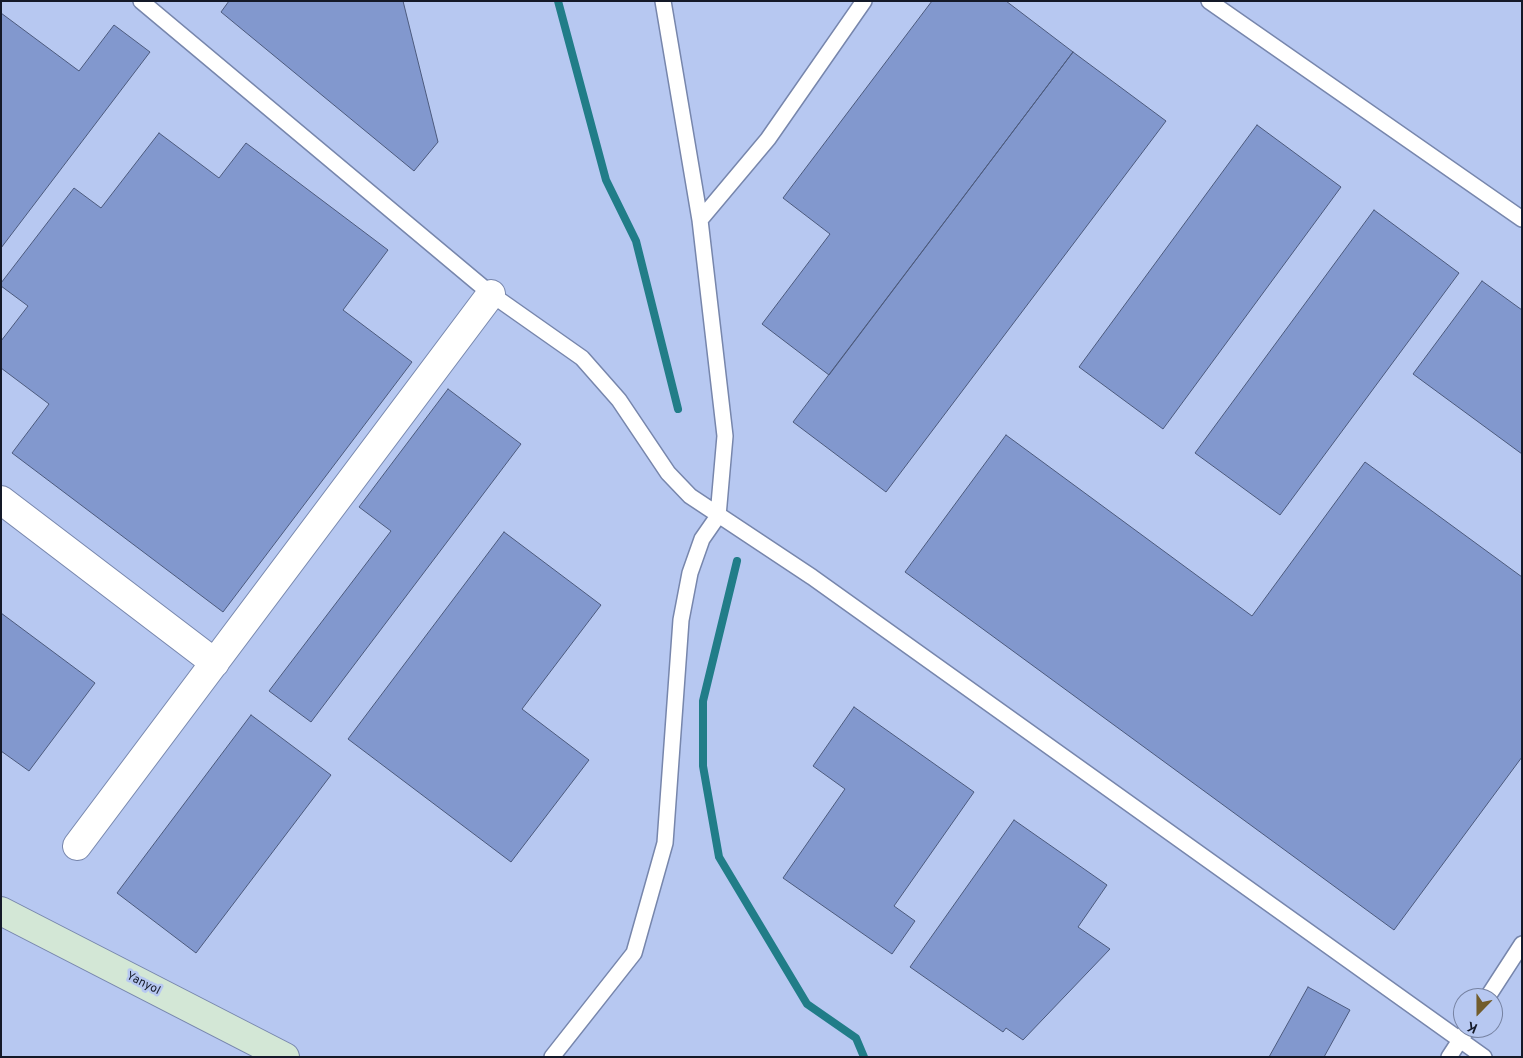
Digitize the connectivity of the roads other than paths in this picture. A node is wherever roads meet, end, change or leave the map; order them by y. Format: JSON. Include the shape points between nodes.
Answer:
{"nodes":[{"id":1,"x":141,"y":1,"type":"edge"},
{"id":2,"x":663,"y":1,"type":"edge"},
{"id":3,"x":864,"y":1,"type":"edge"},
{"id":4,"x":1209,"y":1,"type":"edge"},
{"id":5,"x":1522,"y":219,"type":"edge"},
{"id":6,"x":700,"y":220,"type":"junction"},
{"id":7,"x":491,"y":294,"type":"junction"},
{"id":8,"x":1,"y":500,"type":"edge"},
{"id":9,"x":718,"y":516,"type":"junction"},
{"id":10,"x":215,"y":663,"type":"junction"},
{"id":11,"x":77,"y":846,"type":"dead end"},
{"id":12,"x":1,"y":911,"type":"edge"},
{"id":13,"x":1522,"y":944,"type":"edge"},
{"id":14,"x":1493,"y":988,"type":"edge"},
{"id":15,"x":1453,"y":1026,"type":"edge"},
{"id":16,"x":1461,"y":1038,"type":"edge"},
{"id":17,"x":1467,"y":1038,"type":"edge"},
{"id":18,"x":285,"y":1057,"type":"edge"},
{"id":19,"x":552,"y":1057,"type":"edge"},
{"id":20,"x":1449,"y":1057,"type":"edge"},
{"id":21,"x":1484,"y":1057,"type":"edge"}],
"edges":[{"from":1,"to":7,"type":"lane"},
{"from":2,"to":6,"type":"lane"},
{"from":3,"to":6,"type":"lane","via":[[768,139]]},
{"from":4,"to":5,"type":"lane"},
{"from":6,"to":9,"type":"lane","via":[[725,436]]},
{"from":7,"to":9,"type":"lane","via":[[582,358],[619,400],[668,473],[690,496]]},
{"from":7,"to":10,"type":"street"},
{"from":8,"to":10,"type":"street"},
{"from":9,"to":15,"type":"lane","via":[[812,577]]},
{"from":9,"to":19,"type":"lane","via":[[702,539],[690,573],[680,620],[665,843],[634,953]]},
{"from":10,"to":11,"type":"street"},
{"from":12,"to":18,"type":"street","name":"Yanyol"},
{"from":13,"to":14,"type":"lane"},
{"from":16,"to":20,"type":"lane"},
{"from":17,"to":21,"type":"lane"}]}
